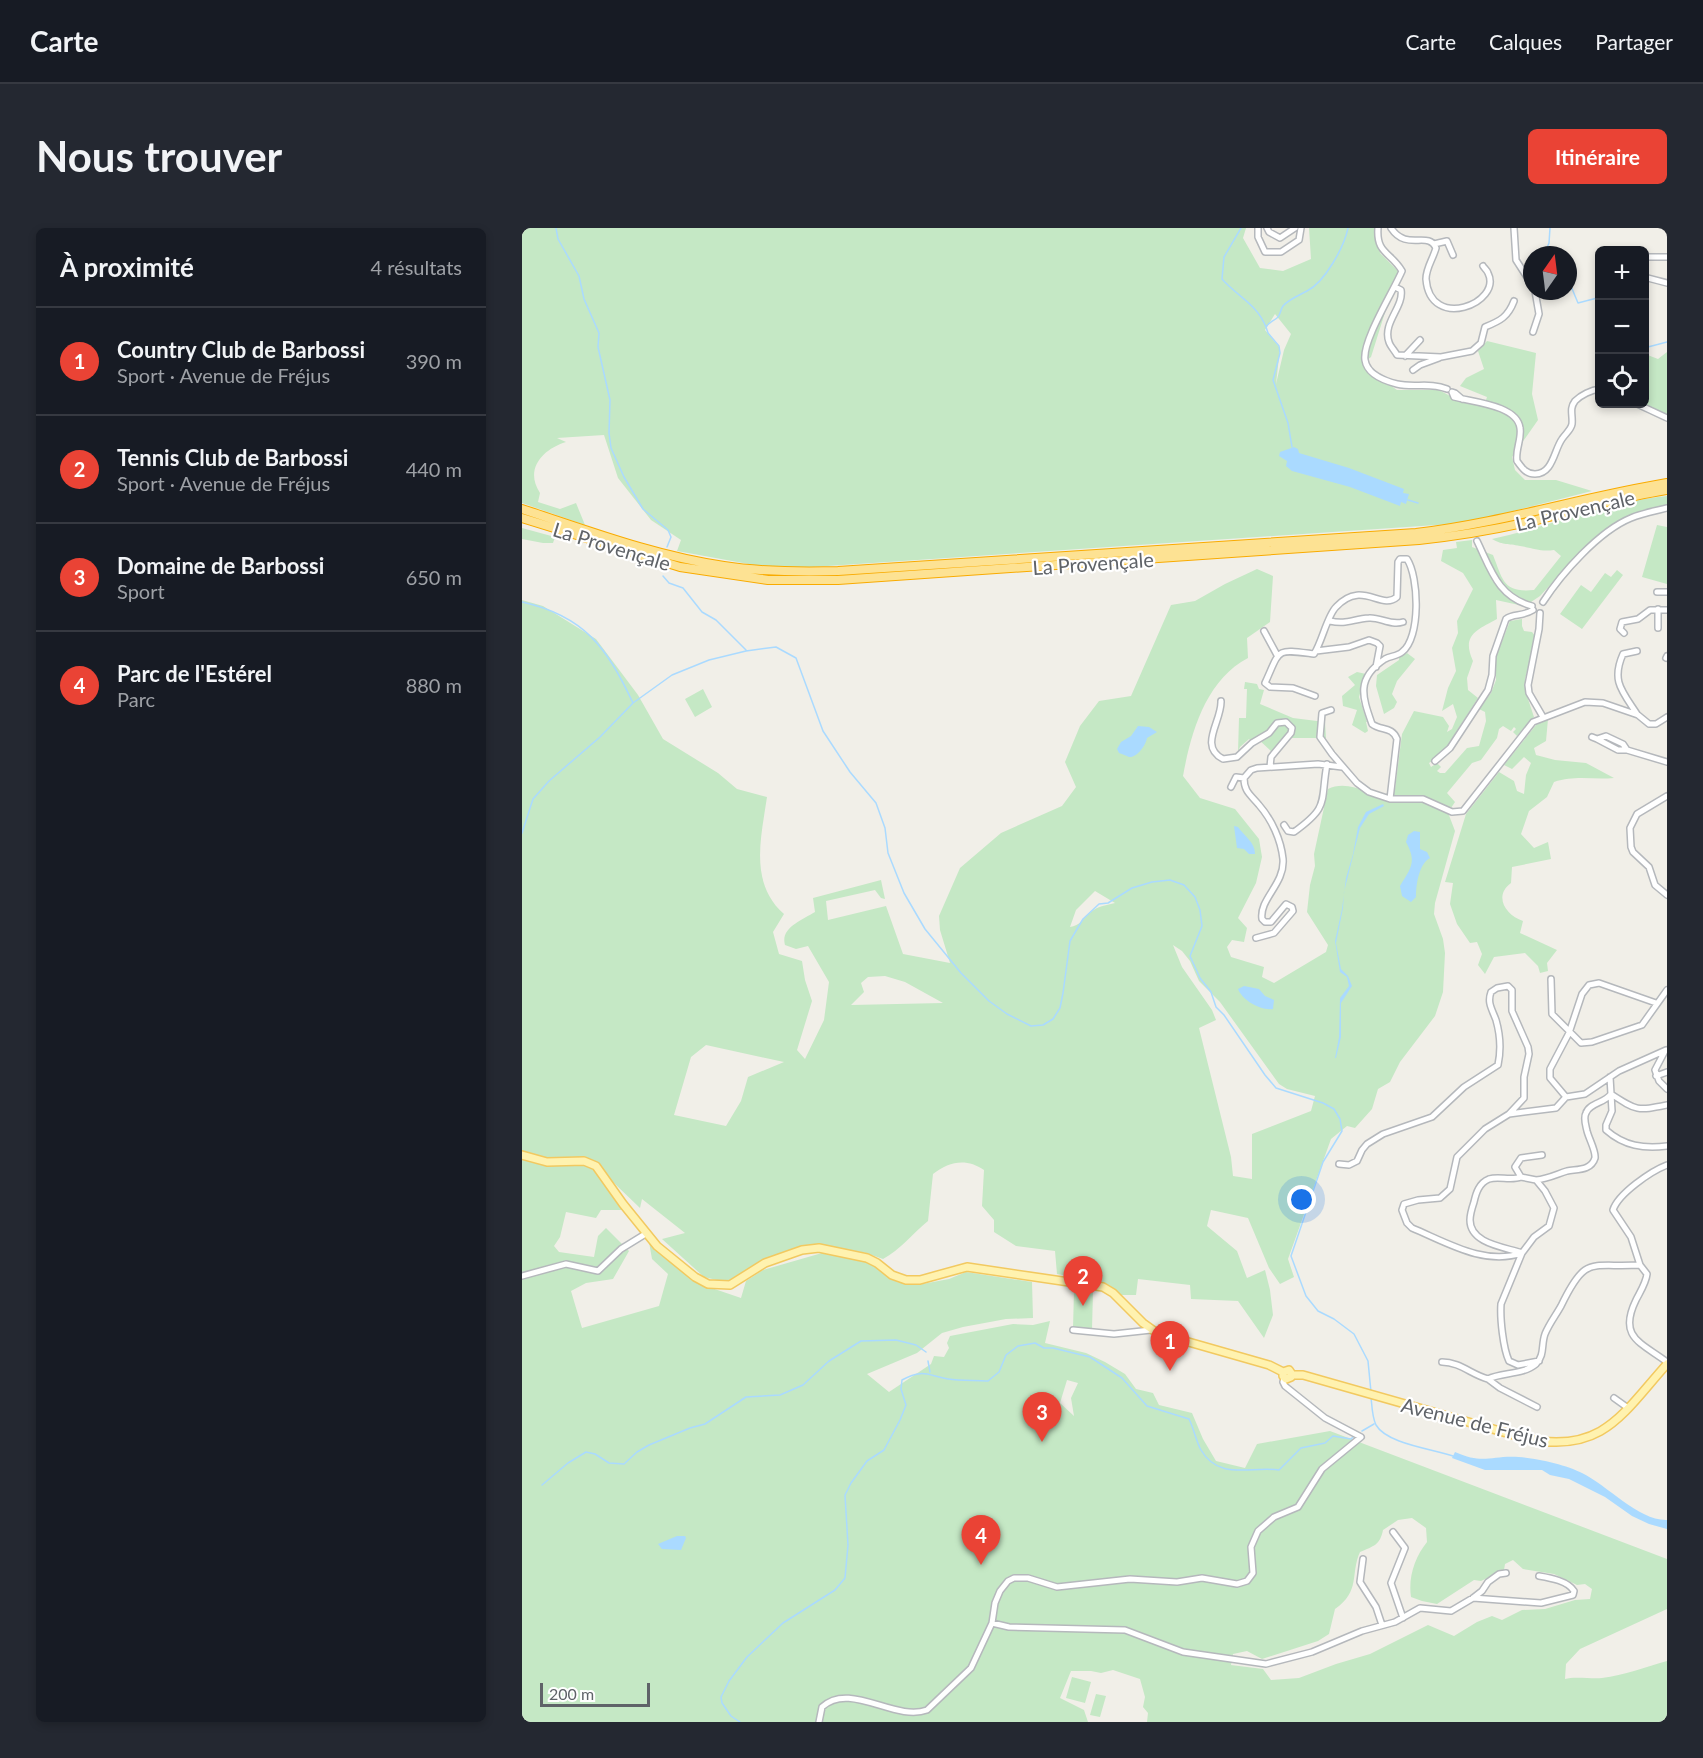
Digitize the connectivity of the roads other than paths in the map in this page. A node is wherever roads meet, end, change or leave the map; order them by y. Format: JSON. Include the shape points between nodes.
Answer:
{"nodes":[{"id":1,"x":1258,"y":228,"type":"edge"},
{"id":2,"x":1267,"y":228,"type":"edge"},
{"id":3,"x":1295,"y":228,"type":"edge"},
{"id":4,"x":1301,"y":228,"type":"edge"},
{"id":5,"x":1378,"y":228,"type":"edge"},
{"id":6,"x":1391,"y":228,"type":"edge"},
{"id":7,"x":1514,"y":228,"type":"edge"},
{"id":8,"x":1434,"y":244,"type":"junction"},
{"id":9,"x":1452,"y":255,"type":"dead end"},
{"id":10,"x":1649,"y":257,"type":"edge"},
{"id":11,"x":1667,"y":257,"type":"edge"},
{"id":12,"x":1483,"y":266,"type":"dead end"},
{"id":13,"x":1523,"y":271,"type":"edge"},
{"id":14,"x":1649,"y":278,"type":"edge"},
{"id":15,"x":1667,"y":283,"type":"edge"},
{"id":16,"x":1395,"y":287,"type":"junction"},
{"id":17,"x":1537,"y":300,"type":"edge"},
{"id":18,"x":1514,"y":301,"type":"dead end"},
{"id":19,"x":1533,"y":332,"type":"dead end"},
{"id":20,"x":1420,"y":340,"type":"dead end"},
{"id":21,"x":1404,"y":356,"type":"junction"},
{"id":22,"x":1441,"y":357,"type":"junction"},
{"id":23,"x":1413,"y":370,"type":"dead end"},
{"id":24,"x":1595,"y":390,"type":"edge"},
{"id":25,"x":1646,"y":408,"type":"edge"},
{"id":26,"x":1667,"y":418,"type":"edge"},
{"id":27,"x":1667,"y":483,"type":"edge"},
{"id":28,"x":1667,"y":490,"type":"edge"},
{"id":29,"x":1667,"y":508,"type":"edge"},
{"id":30,"x":522,"y":509,"type":"edge"},
{"id":31,"x":522,"y":518,"type":"edge"},
{"id":32,"x":1477,"y":541,"type":"dead end"},
{"id":33,"x":1657,"y":592,"type":"dead end"},
{"id":34,"x":1667,"y":592,"type":"edge"},
{"id":35,"x":1543,"y":603,"type":"junction"},
{"id":36,"x":1658,"y":609,"type":"junction"},
{"id":37,"x":1535,"y":610,"type":"junction"},
{"id":38,"x":1667,"y":610,"type":"edge"},
{"id":39,"x":1330,"y":621,"type":"junction"},
{"id":40,"x":1403,"y":622,"type":"dead end"},
{"id":41,"x":1658,"y":628,"type":"dead end"},
{"id":42,"x":1264,"y":632,"type":"dead end"},
{"id":43,"x":1624,"y":633,"type":"dead end"},
{"id":44,"x":1316,"y":651,"type":"junction"},
{"id":45,"x":1637,"y":651,"type":"dead end"},
{"id":46,"x":1277,"y":655,"type":"junction"},
{"id":47,"x":1376,"y":667,"type":"junction"},
{"id":48,"x":1314,"y":696,"type":"dead end"},
{"id":49,"x":1221,"y":701,"type":"dead end"},
{"id":50,"x":1331,"y":710,"type":"dead end"},
{"id":51,"x":1638,"y":715,"type":"junction"},
{"id":52,"x":1543,"y":717,"type":"junction"},
{"id":53,"x":1667,"y":717,"type":"edge"},
{"id":54,"x":1595,"y":738,"type":"dead end"},
{"id":55,"x":1435,"y":761,"type":"dead end"},
{"id":56,"x":1667,"y":762,"type":"edge"},
{"id":57,"x":1327,"y":764,"type":"junction"},
{"id":58,"x":1270,"y":767,"type":"junction"},
{"id":59,"x":1342,"y":767,"type":"junction"},
{"id":60,"x":1244,"y":778,"type":"junction"},
{"id":61,"x":1231,"y":787,"type":"dead end"},
{"id":62,"x":1667,"y":796,"type":"edge"},
{"id":63,"x":1390,"y":799,"type":"junction"},
{"id":64,"x":1284,"y":825,"type":"dead end"},
{"id":65,"x":1667,"y":895,"type":"edge"},
{"id":66,"x":1256,"y":938,"type":"dead end"},
{"id":67,"x":1551,"y":979,"type":"dead end"},
{"id":68,"x":1667,"y":990,"type":"edge"},
{"id":69,"x":1656,"y":1003,"type":"junction"},
{"id":70,"x":1569,"y":1033,"type":"junction"},
{"id":71,"x":1666,"y":1048,"type":"edge"},
{"id":72,"x":1667,"y":1071,"type":"edge"},
{"id":73,"x":1656,"y":1076,"type":"junction"},
{"id":74,"x":1611,"y":1077,"type":"junction"},
{"id":75,"x":1667,"y":1089,"type":"edge"},
{"id":76,"x":1611,"y":1094,"type":"junction"},
{"id":77,"x":1566,"y":1097,"type":"junction"},
{"id":78,"x":1667,"y":1105,"type":"edge"},
{"id":79,"x":1509,"y":1114,"type":"junction"},
{"id":80,"x":1667,"y":1146,"type":"edge"},
{"id":81,"x":522,"y":1155,"type":"edge"},
{"id":82,"x":1542,"y":1155,"type":"dead end"},
{"id":83,"x":1339,"y":1164,"type":"dead end"},
{"id":84,"x":1667,"y":1165,"type":"edge"},
{"id":85,"x":1521,"y":1177,"type":"junction"},
{"id":86,"x":1536,"y":1180,"type":"junction"},
{"id":87,"x":647,"y":1233,"type":"junction"},
{"id":88,"x":1522,"y":1253,"type":"junction"},
{"id":89,"x":1640,"y":1264,"type":"junction"},
{"id":90,"x":522,"y":1276,"type":"edge"},
{"id":91,"x":1073,"y":1330,"type":"dead end"},
{"id":92,"x":1150,"y":1330,"type":"junction"},
{"id":93,"x":1539,"y":1361,"type":"junction"},
{"id":94,"x":1442,"y":1362,"type":"dead end"},
{"id":95,"x":1667,"y":1363,"type":"edge"},
{"id":96,"x":1286,"y":1375,"type":"junction"},
{"id":97,"x":1488,"y":1379,"type":"junction"},
{"id":98,"x":1614,"y":1398,"type":"dead end"},
{"id":99,"x":1537,"y":1407,"type":"dead end"},
{"id":100,"x":1628,"y":1408,"type":"junction"},
{"id":101,"x":1393,"y":1532,"type":"dead end"},
{"id":102,"x":1363,"y":1559,"type":"dead end"},
{"id":103,"x":1506,"y":1573,"type":"dead end"},
{"id":104,"x":1539,"y":1576,"type":"dead end"},
{"id":105,"x":1473,"y":1598,"type":"junction"},
{"id":106,"x":1403,"y":1618,"type":"junction"},
{"id":107,"x":992,"y":1623,"type":"junction"},
{"id":108,"x":1382,"y":1625,"type":"junction"},
{"id":109,"x":819,"y":1722,"type":"edge"}],
"edges":[{"from":1,"to":4,"type":"street","via":[[1265,252],[1281,252],[1299,240]]},
{"from":2,"to":3,"type":"street","via":[[1280,238]]},
{"from":5,"to":16,"type":"street","via":[[1382,252],[1402,271]]},
{"from":6,"to":8,"type":"street","via":[[1402,240],[1428,240]]},
{"from":7,"to":13,"type":"street","via":[[1516,260]]},
{"from":8,"to":9,"type":"street","via":[[1447,241]]},
{"from":8,"to":12,"type":"street","via":[[1426,279],[1433,298],[1444,307],[1464,309],[1479,300],[1489,284]]},
{"from":10,"to":11,"type":"street"},
{"from":14,"to":15,"type":"street"},
{"from":16,"to":21,"type":"street","via":[[1402,296],[1389,325],[1388,341],[1397,355]]},
{"from":16,"to":24,"type":"street","via":[[1365,348],[1365,362],[1372,374],[1398,384],[1426,384],[1462,399],[1502,408],[1515,416],[1521,434],[1517,461],[1527,472],[1545,471],[1570,429],[1576,400]]},
{"from":17,"to":19,"type":"street","via":[[1539,314]]},
{"from":18,"to":22,"type":"street","via":[[1502,321],[1485,327],[1481,343],[1472,351]]},
{"from":20,"to":21,"type":"street"},
{"from":21,"to":22,"type":"street"},
{"from":22,"to":23,"type":"street"},
{"from":25,"to":26,"type":"street"},
{"from":27,"to":30,"type":"highway","name":"La Provençale","via":[[1495,521],[1416,533],[838,572],[768,571],[681,558]]},
{"from":28,"to":31,"type":"highway","name":"La Provençale","via":[[1458,536],[838,580],[768,580],[680,567]]},
{"from":29,"to":35,"type":"street","via":[[1628,519],[1612,529],[1582,556]]},
{"from":32,"to":37,"type":"street","via":[[1499,587]]},
{"from":33,"to":34,"type":"street"},
{"from":35,"to":37,"type":"street","via":[[1545,608]]},
{"from":35,"to":37,"type":"street","via":[[1536,601]]},
{"from":36,"to":38,"type":"street"},
{"from":36,"to":41,"type":"street"},
{"from":36,"to":43,"type":"street","via":[[1650,610],[1640,622],[1622,622],[1620,629]]},
{"from":37,"to":52,"type":"street","via":[[1539,629],[1528,685]]},
{"from":37,"to":55,"type":"street","via":[[1506,619],[1492,656],[1488,690],[1450,748]]},
{"from":39,"to":40,"type":"street","via":[[1348,623],[1373,618]]},
{"from":39,"to":44,"type":"street"},
{"from":39,"to":47,"type":"street","via":[[1335,607],[1356,595],[1386,602],[1397,597],[1397,566],[1401,559],[1407,559],[1415,590],[1415,629],[1402,653]]},
{"from":42,"to":46,"type":"street"},
{"from":44,"to":46,"type":"street","via":[[1285,651]]},
{"from":44,"to":47,"type":"street","via":[[1374,641],[1380,646]]},
{"from":45,"to":51,"type":"street","via":[[1623,654],[1617,678]]},
{"from":46,"to":48,"type":"street","via":[[1265,683]]},
{"from":47,"to":63,"type":"street","via":[[1367,676],[1363,692],[1372,724],[1395,733],[1397,739]]},
{"from":49,"to":58,"type":"street","via":[[1211,743],[1214,754],[1223,759],[1237,757],[1277,723],[1289,724],[1291,733],[1271,757]]},
{"from":50,"to":59,"type":"street","via":[[1322,713],[1320,736]]},
{"from":51,"to":52,"type":"street","via":[[1603,703],[1585,702]]},
{"from":51,"to":53,"type":"street","via":[[1649,724]]},
{"from":52,"to":63,"type":"street","via":[[1533,722],[1463,811],[1452,812],[1423,799]]},
{"from":54,"to":56,"type":"street","via":[[1618,750]]},
{"from":57,"to":58,"type":"street"},
{"from":57,"to":59,"type":"street"},
{"from":57,"to":64,"type":"street","via":[[1324,798],[1317,813],[1294,832]]},
{"from":58,"to":60,"type":"street","via":[[1251,770]]},
{"from":59,"to":63,"type":"street","via":[[1369,792]]},
{"from":60,"to":61,"type":"street","via":[[1236,777]]},
{"from":60,"to":66,"type":"street","via":[[1245,790],[1279,840],[1283,861],[1282,874],[1265,903],[1262,919],[1270,922],[1286,904],[1293,912],[1274,933]]},
{"from":62,"to":65,"type":"street","via":[[1637,814],[1630,828],[1631,847],[1649,867],[1655,885]]},
{"from":67,"to":70,"type":"street","via":[[1552,1014]]},
{"from":68,"to":69,"type":"street"},
{"from":69,"to":70,"type":"street","via":[[1642,1025],[1628,1030],[1581,1043]]},
{"from":69,"to":70,"type":"street","via":[[1599,983],[1589,985]]},
{"from":70,"to":77,"type":"street","via":[[1550,1069],[1550,1078]]},
{"from":71,"to":73,"type":"street"},
{"from":71,"to":74,"type":"street"},
{"from":72,"to":73,"type":"street"},
{"from":73,"to":75,"type":"street"},
{"from":74,"to":76,"type":"street"},
{"from":74,"to":77,"type":"street","via":[[1585,1094]]},
{"from":76,"to":78,"type":"street","via":[[1632,1108]]},
{"from":76,"to":80,"type":"street","via":[[1612,1111],[1606,1130],[1640,1148]]},
{"from":76,"to":86,"type":"street","via":[[1586,1112],[1594,1152],[1591,1165]]},
{"from":77,"to":79,"type":"street","via":[[1556,1107]]},
{"from":79,"to":83,"type":"street","via":[[1524,1098],[1529,1054],[1512,1011],[1512,990],[1508,986],[1491,992],[1488,1000],[1496,1020],[1498,1065],[1464,1087],[1431,1117],[1383,1134],[1362,1150],[1357,1161]]},
{"from":79,"to":88,"type":"street","via":[[1457,1157],[1450,1189],[1440,1198],[1404,1204],[1402,1210],[1412,1228],[1466,1251],[1482,1256]]},
{"from":81,"to":87,"type":"main road","name":"Avenue de Fréjus","via":[[547,1162],[584,1161],[596,1166]]},
{"from":82,"to":85,"type":"street","via":[[1517,1162],[1515,1167]]},
{"from":84,"to":89,"type":"street","via":[[1635,1186],[1616,1202],[1613,1210],[1631,1237]]},
{"from":85,"to":86,"type":"street"},
{"from":85,"to":88,"type":"street","via":[[1489,1179],[1483,1183],[1477,1190],[1470,1219],[1476,1236]]},
{"from":86,"to":88,"type":"street","via":[[1554,1208],[1549,1226]]},
{"from":87,"to":90,"type":"street","via":[[597,1271],[566,1264]]},
{"from":87,"to":92,"type":"main road","name":"Avenue de Fréjus","via":[[662,1250],[708,1284],[730,1285],[765,1263],[819,1248],[867,1258],[906,1280],[967,1267],[1103,1287]]},
{"from":88,"to":93,"type":"street","via":[[1500,1312],[1506,1351],[1509,1361],[1518,1365]]},
{"from":89,"to":93,"type":"street","via":[[1596,1265],[1579,1274],[1545,1332]]},
{"from":89,"to":95,"type":"street","via":[[1647,1278],[1629,1313],[1629,1328]]},
{"from":91,"to":92,"type":"street","via":[[1114,1334]]},
{"from":92,"to":96,"type":"main road","name":"Avenue de Fréjus","via":[[1269,1365]]},
{"from":93,"to":97,"type":"street"},
{"from":94,"to":97,"type":"street"},
{"from":95,"to":100,"type":"main road","name":"Avenue de Fréjus"},
{"from":96,"to":100,"type":"main road","name":"Avenue de Fréjus","via":[[1303,1375],[1528,1439],[1561,1443],[1600,1432]]},
{"from":96,"to":107,"type":"street","via":[[1285,1386],[1325,1418],[1361,1437],[1322,1469],[1298,1507],[1274,1517],[1258,1531],[1251,1547],[1253,1573],[1247,1581],[1237,1584],[1202,1578],[1177,1582],[1130,1579],[1066,1587],[1020,1577],[1008,1581],[1000,1591]]},
{"from":97,"to":99,"type":"street"},
{"from":98,"to":100,"type":"street"},
{"from":101,"to":106,"type":"street","via":[[1404,1545],[1391,1583]]},
{"from":102,"to":108,"type":"street","via":[[1360,1582]]},
{"from":103,"to":105,"type":"street","via":[[1488,1582]]},
{"from":104,"to":105,"type":"street","via":[[1572,1587],[1573,1595],[1541,1604]]},
{"from":105,"to":106,"type":"street","via":[[1450,1611],[1420,1608]]},
{"from":106,"to":108,"type":"street"},
{"from":107,"to":108,"type":"street","via":[[1008,1627],[1125,1630],[1183,1652],[1266,1664],[1312,1652]]},
{"from":107,"to":109,"type":"street","via":[[971,1668],[927,1710],[904,1713],[836,1698],[822,1707]]}]}
